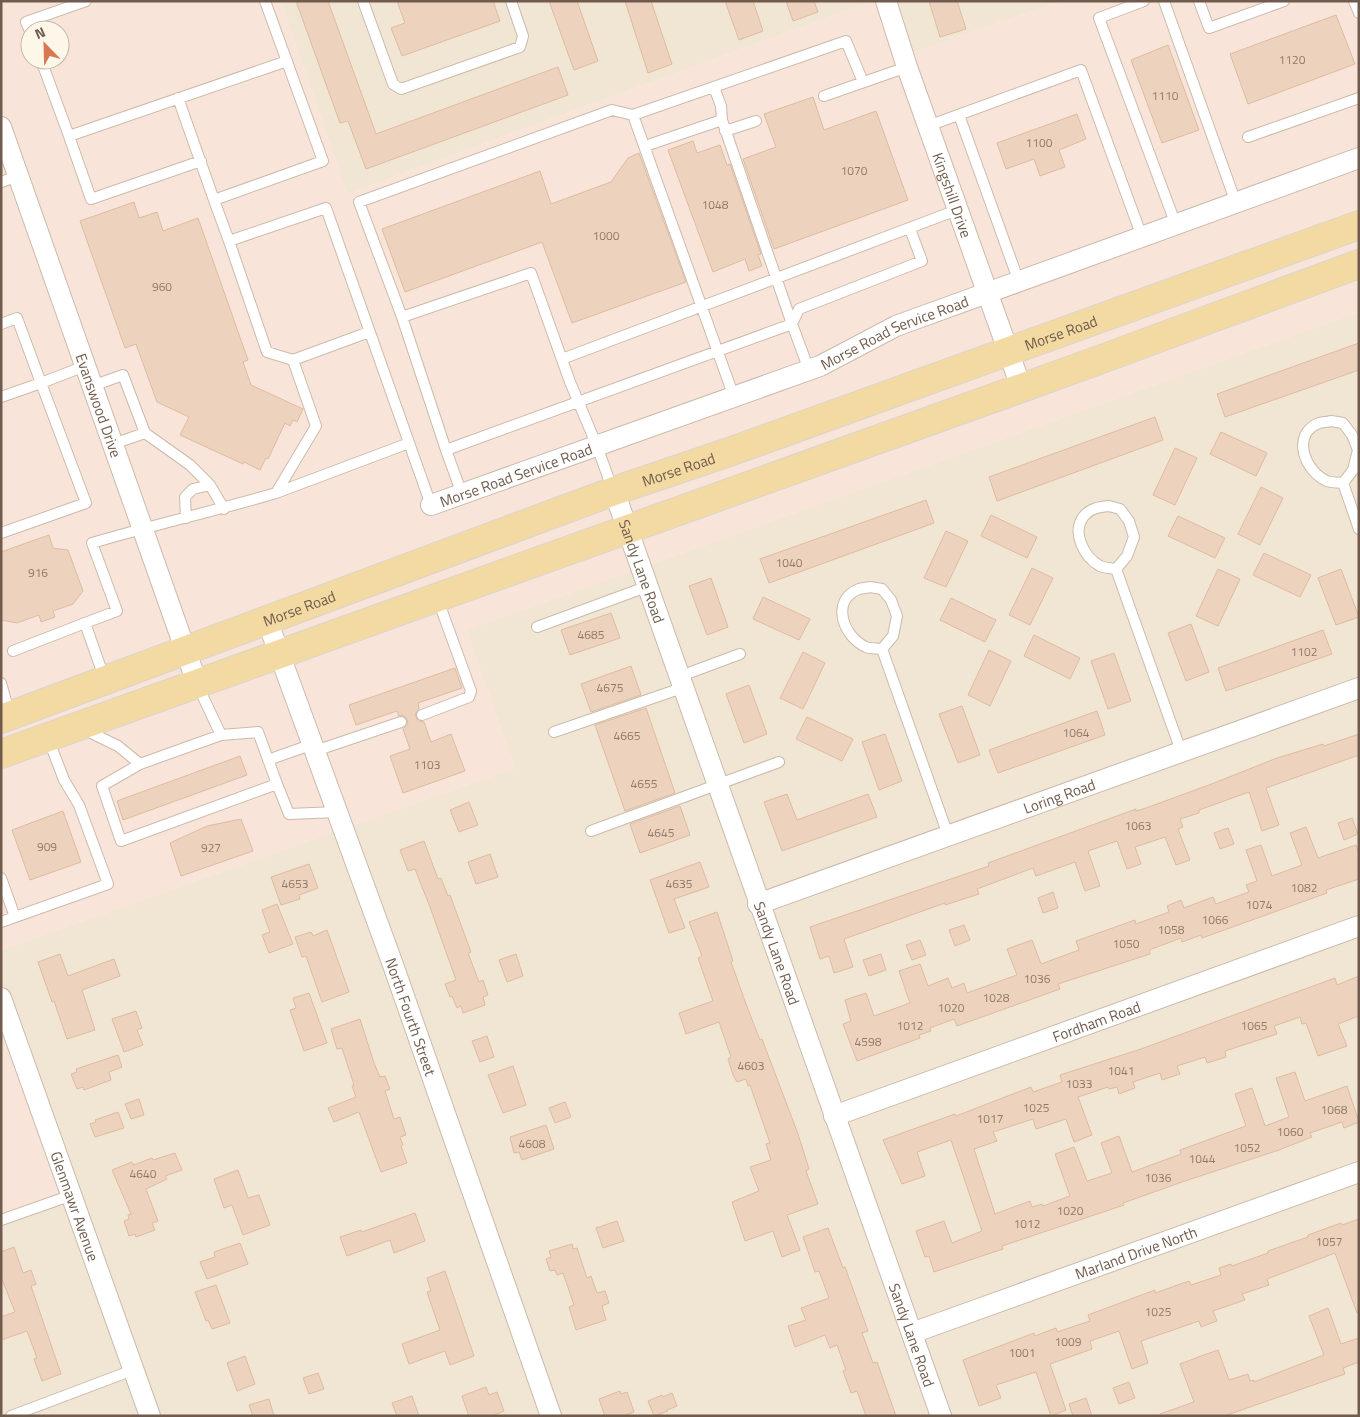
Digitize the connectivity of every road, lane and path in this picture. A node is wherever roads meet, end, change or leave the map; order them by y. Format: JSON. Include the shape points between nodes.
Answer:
{"nodes":[{"id":1,"x":86,"y":1,"type":"edge"},
{"id":2,"x":265,"y":1,"type":"edge"},
{"id":3,"x":363,"y":1,"type":"edge"},
{"id":4,"x":511,"y":1,"type":"edge"},
{"id":5,"x":886,"y":1,"type":"edge"},
{"id":6,"x":1144,"y":1,"type":"edge"},
{"id":7,"x":1164,"y":1,"type":"edge"},
{"id":8,"x":1199,"y":1,"type":"edge"},
{"id":9,"x":1284,"y":1,"type":"edge"},
{"id":10,"x":1354,"y":1,"type":"edge"},
{"id":11,"x":1359,"y":13,"type":"edge"},
{"id":12,"x":32,"y":20,"type":"edge"},
{"id":13,"x":287,"y":61,"type":"junction"},
{"id":14,"x":907,"y":67,"type":"junction"},
{"id":15,"x":45,"y":70,"type":"edge"},
{"id":16,"x":863,"y":82,"type":"junction"},
{"id":17,"x":714,"y":87,"type":"junction"},
{"id":18,"x":824,"y":96,"type":"dead end"},
{"id":19,"x":178,"y":98,"type":"junction"},
{"id":20,"x":1359,"y":98,"type":"edge"},
{"id":21,"x":633,"y":115,"type":"junction"},
{"id":22,"x":959,"y":115,"type":"junction"},
{"id":23,"x":722,"y":120,"type":"junction"},
{"id":24,"x":756,"y":121,"type":"dead end"},
{"id":25,"x":928,"y":126,"type":"junction"},
{"id":26,"x":1,"y":127,"type":"edge"},
{"id":27,"x":725,"y":132,"type":"junction"},
{"id":28,"x":69,"y":136,"type":"junction"},
{"id":29,"x":1248,"y":137,"type":"dead end"},
{"id":30,"x":645,"y":146,"type":"junction"},
{"id":31,"x":1359,"y":158,"type":"edge"},
{"id":32,"x":201,"y":161,"type":"junction"},
{"id":33,"x":10,"y":179,"type":"edge"},
{"id":34,"x":214,"y":200,"type":"junction"},
{"id":35,"x":1236,"y":203,"type":"junction"},
{"id":36,"x":957,"y":210,"type":"junction"},
{"id":37,"x":1176,"y":225,"type":"junction"},
{"id":38,"x":1359,"y":225,"type":"edge"},
{"id":39,"x":910,"y":229,"type":"junction"},
{"id":40,"x":1142,"y":237,"type":"junction"},
{"id":41,"x":229,"y":241,"type":"junction"},
{"id":42,"x":1359,"y":264,"type":"edge"},
{"id":43,"x":777,"y":279,"type":"junction"},
{"id":44,"x":1019,"y":282,"type":"junction"},
{"id":45,"x":987,"y":294,"type":"junction"},
{"id":46,"x":703,"y":307,"type":"junction"},
{"id":47,"x":402,"y":317,"type":"junction"},
{"id":48,"x":1,"y":324,"type":"edge"},
{"id":49,"x":792,"y":324,"type":"junction"},
{"id":50,"x":369,"y":332,"type":"junction"},
{"id":51,"x":718,"y":351,"type":"junction"},
{"id":52,"x":1008,"y":352,"type":"junction"},
{"id":53,"x":562,"y":359,"type":"junction"},
{"id":54,"x":293,"y":360,"type":"junction"},
{"id":55,"x":85,"y":366,"type":"junction"},
{"id":56,"x":810,"y":370,"type":"junction"},
{"id":57,"x":41,"y":383,"type":"junction"},
{"id":58,"x":92,"y":386,"type":"junction"},
{"id":59,"x":1021,"y":387,"type":"junction"},
{"id":60,"x":1,"y":396,"type":"edge"},
{"id":61,"x":734,"y":397,"type":"junction"},
{"id":62,"x":578,"y":402,"type":"junction"},
{"id":63,"x":145,"y":433,"type":"junction"},
{"id":64,"x":113,"y":444,"type":"junction"},
{"id":65,"x":409,"y":444,"type":"junction"},
{"id":66,"x":597,"y":446,"type":"junction"},
{"id":67,"x":446,"y":450,"type":"junction"},
{"id":68,"x":1342,"y":483,"type":"junction"},
{"id":69,"x":210,"y":485,"type":"junction"},
{"id":70,"x":614,"y":492,"type":"junction"},
{"id":71,"x":276,"y":493,"type":"junction"},
{"id":72,"x":462,"y":494,"type":"junction"},
{"id":73,"x":431,"y":505,"type":"joint"},
{"id":74,"x":224,"y":509,"type":"junction"},
{"id":75,"x":186,"y":518,"type":"junction"},
{"id":76,"x":142,"y":528,"type":"junction"},
{"id":77,"x":1359,"y":529,"type":"edge"},
{"id":78,"x":627,"y":530,"type":"junction"},
{"id":79,"x":1,"y":533,"type":"edge"},
{"id":80,"x":1116,"y":569,"type":"junction"},
{"id":81,"x":646,"y":587,"type":"junction"},
{"id":82,"x":437,"y":597,"type":"junction"},
{"id":83,"x":267,"y":620,"type":"junction"},
{"id":84,"x":85,"y":623,"type":"junction"},
{"id":85,"x":537,"y":627,"type":"dead end"},
{"id":86,"x":882,"y":649,"type":"junction"},
{"id":87,"x":13,"y":651,"type":"dead end"},
{"id":88,"x":185,"y":651,"type":"junction"},
{"id":89,"x":740,"y":654,"type":"dead end"},
{"id":90,"x":280,"y":655,"type":"junction"},
{"id":91,"x":106,"y":680,"type":"junction"},
{"id":92,"x":680,"y":682,"type":"junction"},
{"id":93,"x":1,"y":683,"type":"edge"},
{"id":94,"x":197,"y":683,"type":"junction"},
{"id":95,"x":1359,"y":688,"type":"edge"},
{"id":96,"x":422,"y":715,"type":"dead end"},
{"id":97,"x":4,"y":721,"type":"edge"},
{"id":98,"x":401,"y":722,"type":"dead end"},
{"id":99,"x":77,"y":726,"type":"junction"},
{"id":100,"x":554,"y":732,"type":"dead end"},
{"id":101,"x":221,"y":735,"type":"junction"},
{"id":102,"x":47,"y":738,"type":"junction"},
{"id":103,"x":314,"y":748,"type":"junction"},
{"id":104,"x":1181,"y":751,"type":"junction"},
{"id":105,"x":1,"y":754,"type":"edge"},
{"id":106,"x":268,"y":760,"type":"junction"},
{"id":107,"x":779,"y":762,"type":"dead end"},
{"id":108,"x":140,"y":764,"type":"junction"},
{"id":109,"x":278,"y":784,"type":"junction"},
{"id":110,"x":716,"y":785,"type":"junction"},
{"id":111,"x":337,"y":812,"type":"junction"},
{"id":112,"x":591,"y":831,"type":"dead end"},
{"id":113,"x":948,"y":835,"type":"junction"},
{"id":114,"x":1,"y":878,"type":"edge"},
{"id":115,"x":758,"y":904,"type":"junction"},
{"id":116,"x":15,"y":917,"type":"junction"},
{"id":117,"x":1,"y":922,"type":"edge"},
{"id":118,"x":1359,"y":926,"type":"edge"},
{"id":119,"x":1,"y":998,"type":"edge"},
{"id":120,"x":834,"y":1116,"type":"junction"},
{"id":121,"x":1359,"y":1172,"type":"edge"},
{"id":122,"x":72,"y":1195,"type":"junction"},
{"id":123,"x":1,"y":1220,"type":"edge"},
{"id":124,"x":912,"y":1333,"type":"junction"},
{"id":125,"x":134,"y":1370,"type":"junction"},
{"id":126,"x":11,"y":1416,"type":"edge"},
{"id":127,"x":150,"y":1416,"type":"edge"},
{"id":128,"x":551,"y":1416,"type":"edge"},
{"id":129,"x":941,"y":1416,"type":"edge"}],
"edges":[{"from":1,"to":12,"type":"lane"},
{"from":2,"to":13,"type":"lane"},
{"from":3,"to":4,"type":"lane","via":[[393,84],[402,89],[520,47],[523,36]]},
{"from":5,"to":14,"type":"street","name":"Kingshill Drive"},
{"from":6,"to":37,"type":"lane","via":[[1099,18]]},
{"from":7,"to":35,"type":"lane"},
{"from":8,"to":9,"type":"lane","via":[[1209,28]]},
{"from":10,"to":11,"type":"lane"},
{"from":13,"to":19,"type":"lane"},
{"from":13,"to":34,"type":"lane","via":[[322,162]]},
{"from":14,"to":16,"type":"lane"},
{"from":14,"to":25,"type":"street","name":"Kingshill Drive"},
{"from":15,"to":28,"type":"lane"},
{"from":16,"to":17,"type":"lane","via":[[846,41]]},
{"from":16,"to":18,"type":"lane"},
{"from":17,"to":21,"type":"lane"},
{"from":17,"to":23,"type":"lane"},
{"from":19,"to":28,"type":"lane"},
{"from":19,"to":32,"type":"lane"},
{"from":20,"to":29,"type":"lane"},
{"from":21,"to":30,"type":"lane"},
{"from":21,"to":47,"type":"lane","via":[[612,110],[359,202]]},
{"from":22,"to":25,"type":"lane"},
{"from":22,"to":40,"type":"lane","via":[[1081,70]]},
{"from":22,"to":44,"type":"lane"},
{"from":23,"to":27,"type":"lane"},
{"from":23,"to":30,"type":"lane"},
{"from":24,"to":27,"type":"lane"},
{"from":25,"to":36,"type":"street","name":"Kingshill Drive"},
{"from":26,"to":33,"type":"street","name":"Evanswood Drive"},
{"from":27,"to":43,"type":"lane"},
{"from":28,"to":32,"type":"lane","via":[[91,199]]},
{"from":30,"to":46,"type":"lane"},
{"from":31,"to":35,"type":"street","name":"Morse Road Service Road"},
{"from":32,"to":34,"type":"lane"},
{"from":33,"to":55,"type":"street","name":"Evanswood Drive"},
{"from":34,"to":41,"type":"lane"},
{"from":35,"to":37,"type":"street","name":"Morse Road Service Road"},
{"from":36,"to":39,"type":"lane"},
{"from":36,"to":45,"type":"street","name":"Kingshill Drive"},
{"from":37,"to":40,"type":"street","name":"Morse Road Service Road"},
{"from":38,"to":52,"type":"main road","name":"Morse Road"},
{"from":39,"to":43,"type":"lane"},
{"from":39,"to":49,"type":"lane","via":[[922,261],[799,309]]},
{"from":40,"to":44,"type":"street","name":"Morse Road Service Road"},
{"from":41,"to":50,"type":"lane","via":[[326,208]]},
{"from":41,"to":54,"type":"lane","via":[[267,352]]},
{"from":42,"to":59,"type":"main road"},
{"from":43,"to":46,"type":"lane"},
{"from":43,"to":49,"type":"lane"},
{"from":44,"to":45,"type":"street","name":"Morse Road Service Road"},
{"from":45,"to":52,"type":"street","name":"Kingshill Drive"},
{"from":45,"to":56,"type":"street","name":"Morse Road Service Road","via":[[896,326]]},
{"from":46,"to":51,"type":"lane"},
{"from":46,"to":53,"type":"lane"},
{"from":47,"to":53,"type":"lane","via":[[531,273]]},
{"from":47,"to":67,"type":"lane"},
{"from":48,"to":57,"type":"lane","via":[[17,318]]},
{"from":49,"to":51,"type":"lane"},
{"from":49,"to":56,"type":"lane"},
{"from":50,"to":54,"type":"lane"},
{"from":50,"to":65,"type":"lane"},
{"from":51,"to":61,"type":"lane"},
{"from":51,"to":62,"type":"lane"},
{"from":52,"to":59,"type":"street","name":"Kingshill Drive"},
{"from":52,"to":70,"type":"main road","name":"Morse Road"},
{"from":53,"to":62,"type":"lane"},
{"from":54,"to":71,"type":"lane","via":[[316,426]]},
{"from":55,"to":57,"type":"lane"},
{"from":55,"to":58,"type":"street","name":"Evanswood Drive"},
{"from":56,"to":61,"type":"street","name":"Morse Road Service Road"},
{"from":57,"to":60,"type":"lane"},
{"from":57,"to":79,"type":"lane","via":[[86,503]]},
{"from":58,"to":63,"type":"lane","via":[[123,375]]},
{"from":58,"to":64,"type":"street","name":"Evanswood Drive"},
{"from":59,"to":78,"type":"main road"},
{"from":61,"to":66,"type":"street","name":"Morse Road Service Road"},
{"from":62,"to":66,"type":"lane"},
{"from":62,"to":67,"type":"lane"},
{"from":63,"to":64,"type":"lane"},
{"from":63,"to":69,"type":"lane","via":[[190,465]]},
{"from":64,"to":76,"type":"street","name":"Evanswood Drive"},
{"from":65,"to":71,"type":"lane"},
{"from":65,"to":73,"type":"lane"},
{"from":66,"to":70,"type":"lane"},
{"from":66,"to":72,"type":"street","name":"Morse Road Service Road"},
{"from":67,"to":72,"type":"lane"},
{"from":68,"to":68,"type":"lane","via":[[1353,470],[1358,450],[1343,423],[1319,423],[1307,432],[1302,444],[1305,461],[1315,474],[1328,482]]},
{"from":68,"to":77,"type":"lane"},
{"from":69,"to":74,"type":"lane"},
{"from":69,"to":75,"type":"lane","via":[[193,489],[184,497]]},
{"from":70,"to":78,"type":"street","name":"Sandy Lane Road"},
{"from":70,"to":83,"type":"main road","name":"Morse Road"},
{"from":71,"to":74,"type":"lane"},
{"from":72,"to":73,"type":"street","name":"Morse Road Service Road"},
{"from":74,"to":75,"type":"lane"},
{"from":75,"to":76,"type":"lane"},
{"from":76,"to":84,"type":"lane","via":[[92,543],[117,611]]},
{"from":76,"to":88,"type":"street","name":"Evanswood Drive"},
{"from":78,"to":81,"type":"street","name":"Sandy Lane Road"},
{"from":78,"to":82,"type":"main road"},
{"from":80,"to":80,"type":"lane","via":[[1128,556],[1134,537],[1129,521],[1120,509],[1096,507],[1084,515],[1078,527],[1080,544],[1088,557],[1101,566]]},
{"from":80,"to":104,"type":"lane"},
{"from":81,"to":85,"type":"lane"},
{"from":81,"to":92,"type":"street","name":"Sandy Lane Road"},
{"from":82,"to":90,"type":"main road"},
{"from":82,"to":96,"type":"lane","via":[[471,691],[469,697]]},
{"from":83,"to":88,"type":"main road","name":"Morse Road"},
{"from":83,"to":90,"type":"street","name":"North Fourth Street"},
{"from":84,"to":87,"type":"lane"},
{"from":84,"to":91,"type":"lane"},
{"from":86,"to":86,"type":"lane","via":[[893,636],[898,616],[882,589],[858,589],[846,598],[842,610],[844,627],[854,640],[867,647]]},
{"from":86,"to":113,"type":"lane"},
{"from":88,"to":91,"type":"main road","name":"Morse Road"},
{"from":88,"to":94,"type":"street","name":"Evanswood Drive"},
{"from":89,"to":92,"type":"lane"},
{"from":90,"to":94,"type":"main road"},
{"from":90,"to":103,"type":"street","name":"North Fourth Street"},
{"from":91,"to":97,"type":"main road","name":"Morse Road"},
{"from":92,"to":100,"type":"lane"},
{"from":92,"to":110,"type":"street","name":"Sandy Lane Road"},
{"from":93,"to":97,"type":"lane"},
{"from":94,"to":99,"type":"main road"},
{"from":94,"to":101,"type":"lane"},
{"from":95,"to":104,"type":"street","name":"Loring Road"},
{"from":98,"to":103,"type":"lane"},
{"from":99,"to":102,"type":"main road"},
{"from":99,"to":108,"type":"lane","via":[[118,746]]},
{"from":101,"to":106,"type":"lane","via":[[258,732]]},
{"from":101,"to":108,"type":"lane"},
{"from":102,"to":105,"type":"main road"},
{"from":102,"to":116,"type":"lane","via":[[64,780],[79,805],[108,884]]},
{"from":103,"to":106,"type":"lane"},
{"from":103,"to":111,"type":"street","name":"North Fourth Street"},
{"from":104,"to":113,"type":"street","name":"Loring Road"},
{"from":106,"to":109,"type":"lane"},
{"from":107,"to":110,"type":"lane"},
{"from":108,"to":109,"type":"lane","via":[[102,786],[120,840]]},
{"from":109,"to":111,"type":"lane","via":[[289,814]]},
{"from":110,"to":112,"type":"lane"},
{"from":110,"to":115,"type":"street","name":"Sandy Lane Road"},
{"from":111,"to":128,"type":"street","name":"North Fourth Street"},
{"from":113,"to":115,"type":"street","name":"Loring Road"},
{"from":114,"to":116,"type":"lane"},
{"from":115,"to":120,"type":"street","name":"Sandy Lane Road"},
{"from":116,"to":117,"type":"lane"},
{"from":118,"to":120,"type":"street","name":"Fordham Road"},
{"from":119,"to":122,"type":"street","name":"Glenmawr Avenue"},
{"from":120,"to":124,"type":"street","name":"Sandy Lane Road"},
{"from":121,"to":124,"type":"street","name":"Marland Drive North"},
{"from":122,"to":123,"type":"lane"},
{"from":122,"to":125,"type":"street","name":"Glenmawr Avenue"},
{"from":124,"to":129,"type":"street","name":"Sandy Lane Road"},
{"from":125,"to":126,"type":"lane"},
{"from":125,"to":127,"type":"street","name":"Glenmawr Avenue"}]}
